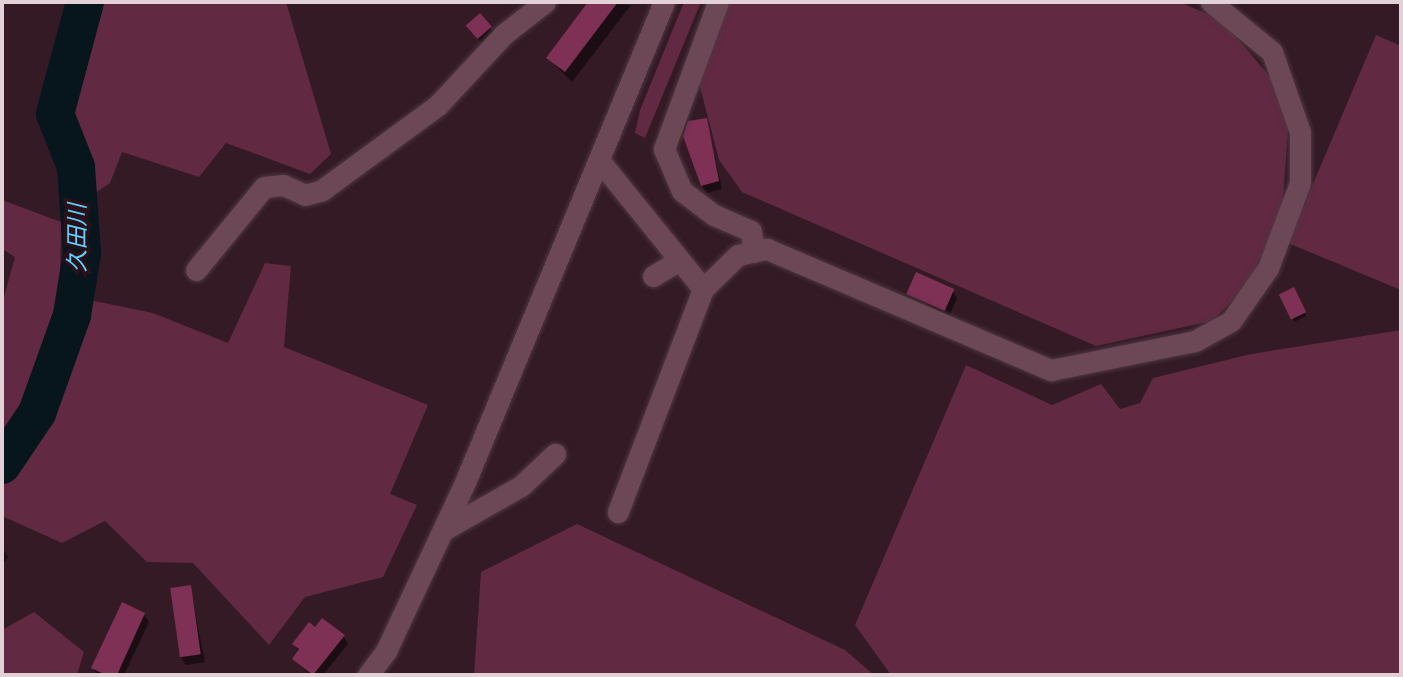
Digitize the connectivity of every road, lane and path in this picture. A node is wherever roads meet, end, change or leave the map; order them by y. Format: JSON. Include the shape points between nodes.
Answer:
{"nodes":[{"id":1,"x":545,"y":2,"type":"edge"},
{"id":2,"x":664,"y":2,"type":"edge"},
{"id":3,"x":719,"y":2,"type":"edge"},
{"id":4,"x":1211,"y":2,"type":"edge"},
{"id":5,"x":599,"y":160,"type":"junction"},
{"id":6,"x":754,"y":252,"type":"junction"},
{"id":7,"x":678,"y":261,"type":"junction"},
{"id":8,"x":195,"y":270,"type":"dead end"},
{"id":9,"x":653,"y":276,"type":"dead end"},
{"id":10,"x":703,"y":289,"type":"junction"},
{"id":11,"x":555,"y":454,"type":"dead end"},
{"id":12,"x":618,"y":512,"type":"dead end"},
{"id":13,"x":445,"y":529,"type":"junction"},
{"id":14,"x":386,"y":651,"type":"junction"},
{"id":15,"x":368,"y":675,"type":"edge"},
{"id":16,"x":386,"y":675,"type":"edge"}],
"edges":[{"from":1,"to":8,"type":"street","via":[[504,34],[438,105],[322,190],[305,195],[283,185],[264,187],[250,197]]},
{"from":2,"to":5,"type":"street"},
{"from":3,"to":6,"type":"street","via":[[664,149],[682,191],[714,215],[751,231]]},
{"from":4,"to":6,"type":"street","via":[[1272,52],[1300,132],[1300,183],[1259,286],[1231,321],[1207,334],[1051,370],[767,249]]},
{"from":5,"to":7,"type":"street"},
{"from":5,"to":13,"type":"street"},
{"from":6,"to":10,"type":"street","via":[[738,255]]},
{"from":7,"to":9,"type":"street"},
{"from":7,"to":10,"type":"street"},
{"from":10,"to":12,"type":"street"},
{"from":11,"to":13,"type":"street","via":[[521,486]]},
{"from":13,"to":14,"type":"street"},
{"from":14,"to":15,"type":"street"},
{"from":14,"to":16,"type":"street"}]}
